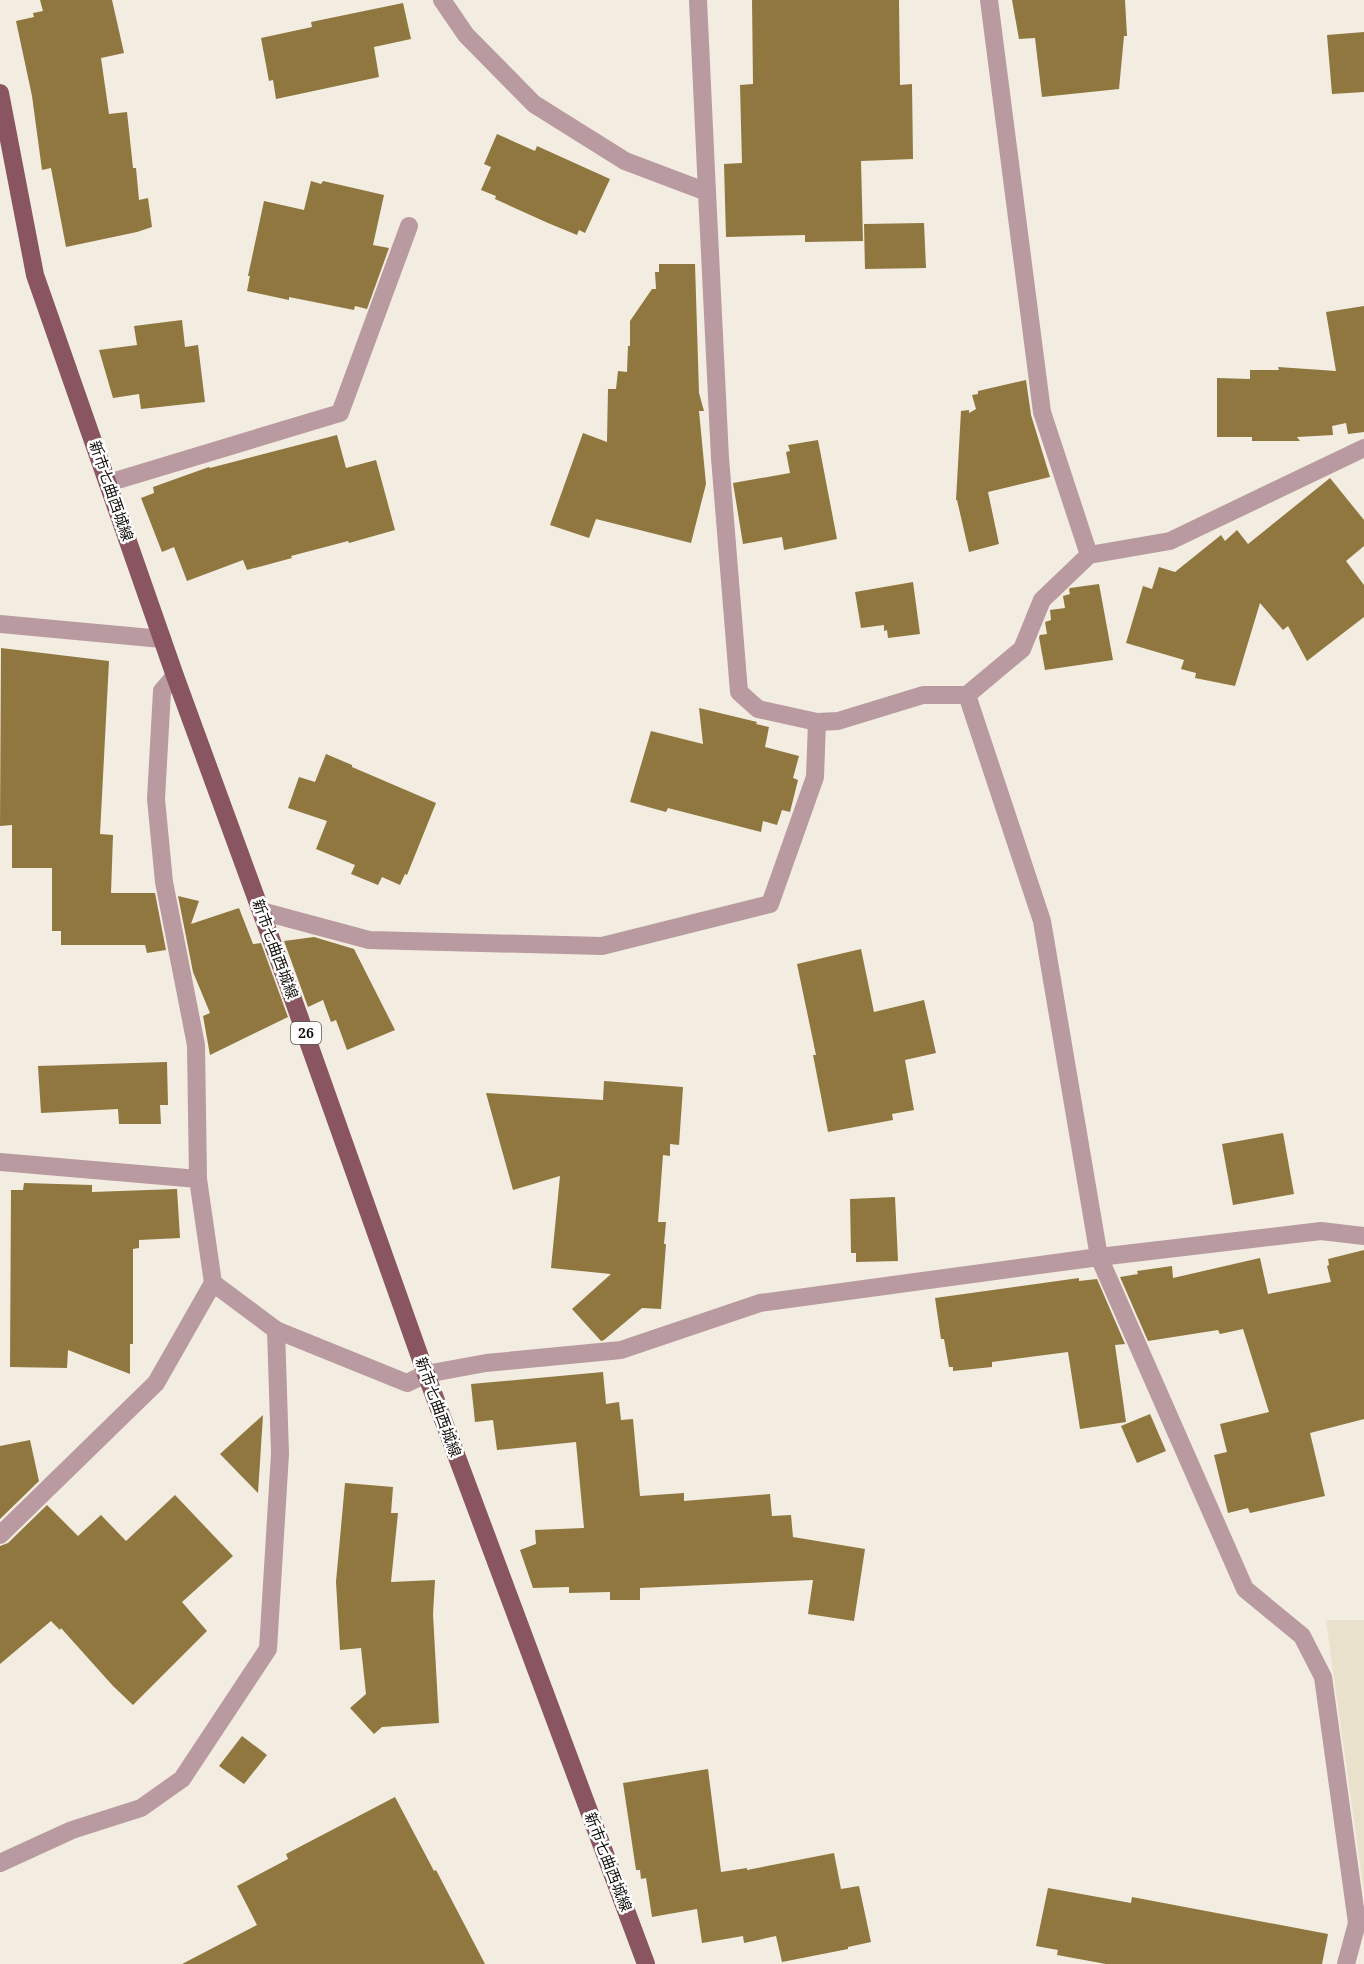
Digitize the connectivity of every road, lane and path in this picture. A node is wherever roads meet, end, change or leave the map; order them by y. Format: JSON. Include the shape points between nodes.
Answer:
{"nodes":[{"id":1,"x":442,"y":0,"type":"edge"},
{"id":2,"x":698,"y":0,"type":"edge"},
{"id":3,"x":989,"y":0,"type":"edge"},
{"id":4,"x":0,"y":93,"type":"edge"},
{"id":5,"x":707,"y":192,"type":"junction"},
{"id":6,"x":409,"y":225,"type":"dead end"},
{"id":7,"x":1364,"y":448,"type":"edge"},
{"id":8,"x":108,"y":483,"type":"junction"},
{"id":9,"x":1089,"y":555,"type":"junction"},
{"id":10,"x":0,"y":624,"type":"edge"},
{"id":11,"x":162,"y":639,"type":"junction"},
{"id":12,"x":175,"y":676,"type":"junction"},
{"id":13,"x":967,"y":695,"type":"junction"},
{"id":14,"x":817,"y":722,"type":"junction"},
{"id":15,"x":261,"y":911,"type":"junction"},
{"id":16,"x":0,"y":1162,"type":"edge"},
{"id":17,"x":198,"y":1179,"type":"junction"},
{"id":18,"x":1364,"y":1236,"type":"edge"},
{"id":19,"x":1099,"y":1257,"type":"junction"},
{"id":20,"x":213,"y":1283,"type":"junction"},
{"id":21,"x":276,"y":1330,"type":"junction"},
{"id":22,"x":426,"y":1374,"type":"junction"},
{"id":23,"x":0,"y":1535,"type":"edge"},
{"id":24,"x":0,"y":1863,"type":"edge"},
{"id":25,"x":646,"y":1964,"type":"edge"},
{"id":26,"x":1346,"y":1964,"type":"edge"}],
"edges":[{"from":1,"to":5,"type":"street","via":[[466,35],[534,104],[625,161]]},
{"from":2,"to":5,"type":"street"},
{"from":3,"to":9,"type":"street","via":[[1042,412]]},
{"from":4,"to":8,"type":"main road","name":"新市七曲西城線","number":"26","via":[[35,275]]},
{"from":5,"to":14,"type":"street","via":[[720,458],[738,692],[758,709]]},
{"from":6,"to":8,"type":"street","via":[[340,413]]},
{"from":7,"to":9,"type":"street","via":[[1170,541]]},
{"from":8,"to":11,"type":"main road","name":"新市七曲西城線","number":"26"},
{"from":9,"to":13,"type":"street","via":[[1042,600],[1022,649]]},
{"from":10,"to":11,"type":"street"},
{"from":11,"to":12,"type":"main road","name":"新市七曲西城線","number":"26"},
{"from":12,"to":15,"type":"main road","name":"新市七曲西城線","number":"26"},
{"from":12,"to":17,"type":"street","via":[[162,691],[156,799],[164,882],[196,1045]]},
{"from":13,"to":14,"type":"street","via":[[923,695],[838,721]]},
{"from":13,"to":19,"type":"street","via":[[1042,921]]},
{"from":14,"to":15,"type":"street","via":[[815,777],[770,904],[602,946],[369,940]]},
{"from":15,"to":22,"type":"main road","name":"新市七曲西城線","number":"26"},
{"from":16,"to":17,"type":"street"},
{"from":17,"to":20,"type":"street"},
{"from":18,"to":19,"type":"street","via":[[1321,1231]]},
{"from":19,"to":22,"type":"street","via":[[760,1303],[621,1350],[486,1363]]},
{"from":19,"to":26,"type":"street","via":[[1245,1589],[1302,1636],[1323,1677],[1357,1923]]},
{"from":20,"to":21,"type":"street"},
{"from":20,"to":23,"type":"street","via":[[156,1383]]},
{"from":21,"to":22,"type":"street","via":[[407,1383]]},
{"from":21,"to":24,"type":"street","via":[[279,1454],[268,1649],[182,1779],[141,1808],[72,1830]]},
{"from":22,"to":25,"type":"main road","name":"新市七曲西城線","number":"26"}]}
